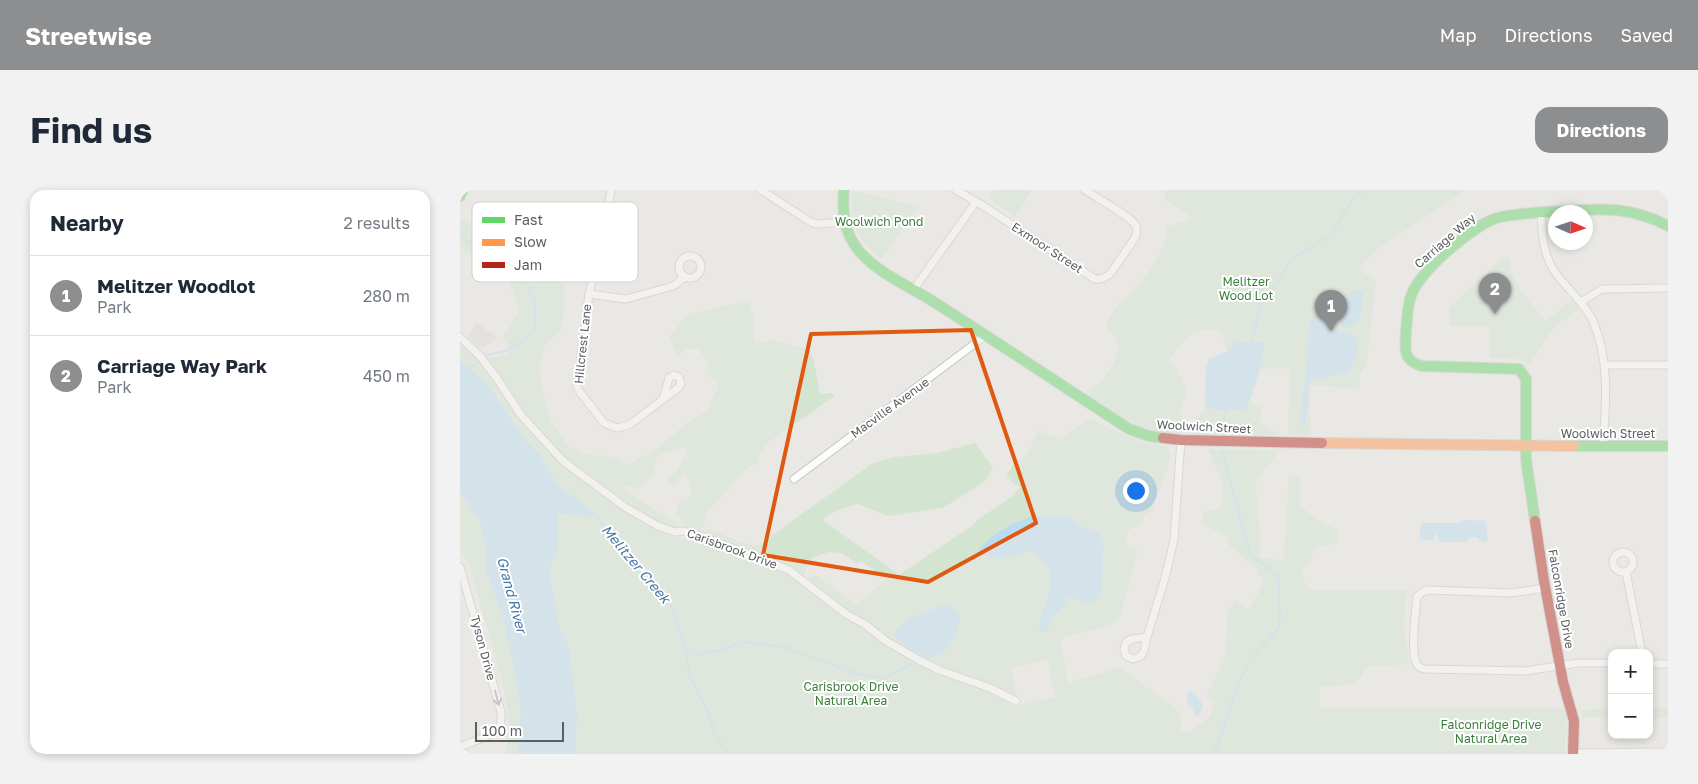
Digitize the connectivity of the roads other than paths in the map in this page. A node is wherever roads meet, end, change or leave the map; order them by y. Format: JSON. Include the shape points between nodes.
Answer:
{"nodes":[{"id":1,"x":463,"y":190,"type":"edge"},
{"id":2,"x":761,"y":190,"type":"edge"},
{"id":3,"x":844,"y":190,"type":"edge"},
{"id":4,"x":956,"y":190,"type":"edge"},
{"id":5,"x":1085,"y":190,"type":"edge"},
{"id":6,"x":460,"y":196,"type":"edge"},
{"id":7,"x":976,"y":202,"type":"junction"},
{"id":8,"x":1541,"y":213,"type":"junction"},
{"id":9,"x":843,"y":222,"type":"junction"},
{"id":10,"x":1668,"y":226,"type":"edge"},
{"id":11,"x":685,"y":277,"type":"dead end"},
{"id":12,"x":592,"y":282,"type":"edge"},
{"id":13,"x":1668,"y":288,"type":"edge"},
{"id":14,"x":914,"y":289,"type":"junction"},
{"id":15,"x":589,"y":294,"type":"junction"},
{"id":16,"x":1581,"y":302,"type":"junction"},
{"id":17,"x":460,"y":336,"type":"edge"},
{"id":18,"x":985,"y":336,"type":"junction"},
{"id":19,"x":1605,"y":365,"type":"junction"},
{"id":20,"x":1668,"y":365,"type":"edge"},
{"id":21,"x":662,"y":400,"type":"dead end"},
{"id":22,"x":1181,"y":440,"type":"junction"},
{"id":23,"x":1525,"y":446,"type":"junction"},
{"id":24,"x":1603,"y":446,"type":"junction"},
{"id":25,"x":1668,"y":446,"type":"edge"},
{"id":26,"x":794,"y":479,"type":"dead end"},
{"id":27,"x":460,"y":567,"type":"edge"},
{"id":28,"x":1626,"y":572,"type":"dead end"},
{"id":29,"x":1545,"y":588,"type":"junction"},
{"id":30,"x":1147,"y":637,"type":"dead end"},
{"id":31,"x":1641,"y":649,"type":"edge"},
{"id":32,"x":1608,"y":663,"type":"edge"},
{"id":33,"x":1653,"y":664,"type":"edge"},
{"id":34,"x":1668,"y":664,"type":"edge"},
{"id":35,"x":1560,"y":666,"type":"junction"},
{"id":36,"x":1016,"y":701,"type":"dead end"},
{"id":37,"x":460,"y":746,"type":"edge"},
{"id":38,"x":1668,"y":752,"type":"edge"},
{"id":39,"x":1573,"y":753,"type":"edge"},
{"id":40,"x":1647,"y":753,"type":"edge"}],
"edges":[{"from":1,"to":6,"type":"street"},
{"from":2,"to":9,"type":"street","via":[[810,222]]},
{"from":3,"to":9,"type":"street"},
{"from":4,"to":7,"type":"street"},
{"from":5,"to":7,"type":"street","name":"Exmoor Street","via":[[1129,219],[1137,232],[1110,274],[1099,280]]},
{"from":7,"to":14,"type":"street"},
{"from":8,"to":10,"type":"street","via":[[1605,207],[1628,210]]},
{"from":8,"to":16,"type":"street","via":[[1552,268]]},
{"from":8,"to":23,"type":"street","name":"Carriage Way","via":[[1499,217],[1472,231],[1421,278],[1411,296],[1407,316],[1405,353],[1414,364],[1519,369],[1523,373],[1526,379]]},
{"from":9,"to":14,"type":"street","name":"Woolwich Street","via":[[850,238],[866,258]]},
{"from":11,"to":15,"type":"street","via":[[673,286],[626,298]]},
{"from":12,"to":15,"type":"street","name":"Hillcrest Lane"},
{"from":13,"to":16,"type":"street","via":[[1602,289]]},
{"from":14,"to":18,"type":"street","name":"Woolwich Street"},
{"from":15,"to":21,"type":"street","name":"Hillcrest Lane","via":[[577,381],[580,392],[604,423],[617,428],[629,425]]},
{"from":16,"to":19,"type":"street","via":[[1600,340]]},
{"from":17,"to":36,"type":"street","name":"Carisbrook Drive","via":[[482,358],[521,415],[563,461],[625,508],[658,526],[698,535],[788,570],[846,614],[918,660]]},
{"from":18,"to":22,"type":"street","name":"Woolwich Street","via":[[1129,430]]},
{"from":18,"to":26,"type":"street","name":"Macville Avenue"},
{"from":19,"to":20,"type":"street"},
{"from":19,"to":24,"type":"street"},
{"from":22,"to":23,"type":"street","name":"Woolwich Street"},
{"from":22,"to":30,"type":"street","via":[[1174,540]]},
{"from":23,"to":24,"type":"street","name":"Woolwich Street"},
{"from":23,"to":29,"type":"street","name":"Falconridge Drive"},
{"from":24,"to":25,"type":"street","name":"Woolwich Street"},
{"from":27,"to":37,"type":"street","name":"Tyson Drive","one_way":true,"via":[[502,722],[498,730]]},
{"from":28,"to":31,"type":"street"},
{"from":29,"to":35,"type":"street","name":"Falconridge Drive"},
{"from":29,"to":35,"type":"street","via":[[1511,593],[1427,590],[1421,593],[1417,597],[1414,639],[1416,664],[1425,669],[1525,671]]},
{"from":32,"to":35,"type":"street"},
{"from":33,"to":34,"type":"street"},
{"from":35,"to":39,"type":"street","name":"Falconridge Drive","via":[[1574,721]]},
{"from":38,"to":40,"type":"street"},
{"from":39,"to":40,"type":"street"}]}
